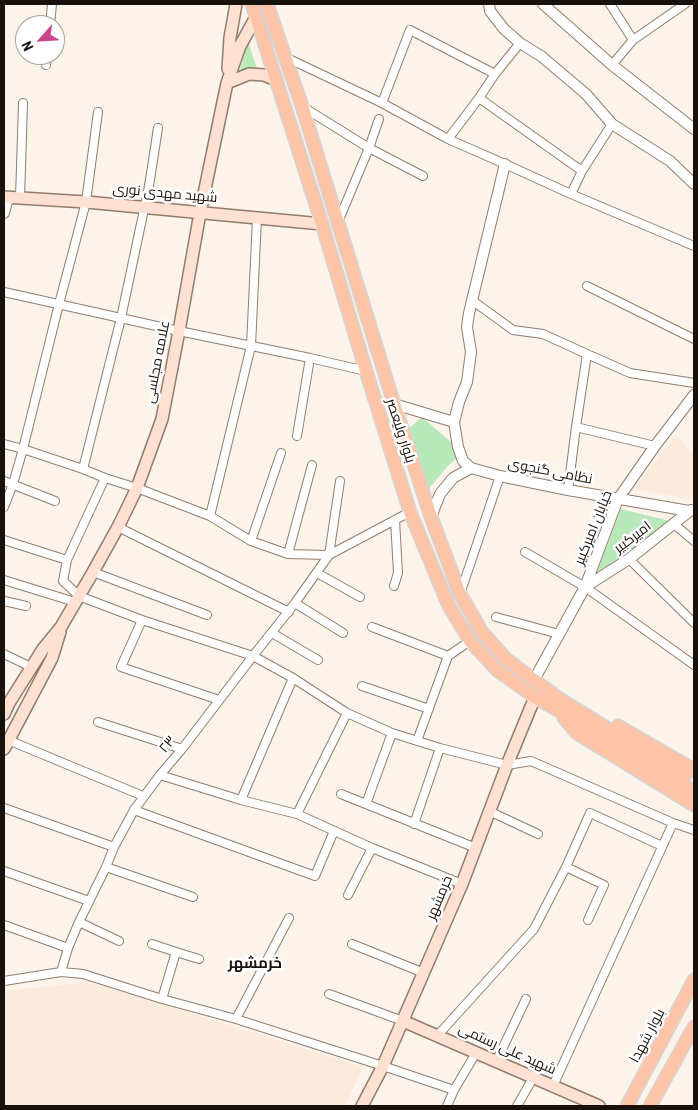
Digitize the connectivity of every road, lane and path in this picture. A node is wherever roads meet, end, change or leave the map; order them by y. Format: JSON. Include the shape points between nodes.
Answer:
{"nodes":[{"id":1,"x":236,"y":4,"type":"edge"},
{"id":2,"x":252,"y":4,"type":"edge"},
{"id":3,"x":489,"y":4,"type":"edge"},
{"id":4,"x":543,"y":4,"type":"edge"},
{"id":5,"x":610,"y":4,"type":"edge"},
{"id":6,"x":685,"y":4,"type":"edge"},
{"id":7,"x":269,"y":10,"type":"edge"},
{"id":8,"x":256,"y":17,"type":"junction"},
{"id":9,"x":230,"y":38,"type":"junction"},
{"id":10,"x":633,"y":40,"type":"junction"},
{"id":11,"x":520,"y":43,"type":"junction"},
{"id":12,"x":285,"y":57,"type":"junction"},
{"id":13,"x":612,"y":66,"type":"junction"},
{"id":14,"x":495,"y":74,"type":"junction"},
{"id":15,"x":276,"y":80,"type":"junction"},
{"id":16,"x":227,"y":83,"type":"junction"},
{"id":17,"x":479,"y":98,"type":"junction"},
{"id":18,"x":23,"y":103,"type":"dead end"},
{"id":19,"x":382,"y":103,"type":"junction"},
{"id":20,"x":302,"y":106,"type":"junction"},
{"id":21,"x":98,"y":112,"type":"dead end"},
{"id":22,"x":380,"y":119,"type":"dead end"},
{"id":23,"x":612,"y":124,"type":"junction"},
{"id":24,"x":158,"y":128,"type":"dead end"},
{"id":25,"x":694,"y":129,"type":"edge"},
{"id":26,"x":448,"y":139,"type":"junction"},
{"id":27,"x":369,"y":148,"type":"junction"},
{"id":28,"x":505,"y":164,"type":"junction"},
{"id":29,"x":582,"y":171,"type":"junction"},
{"id":30,"x":422,"y":176,"type":"dead end"},
{"id":31,"x":694,"y":184,"type":"edge"},
{"id":32,"x":571,"y":194,"type":"junction"},
{"id":33,"x":6,"y":198,"type":"edge"},
{"id":34,"x":20,"y":198,"type":"junction"},
{"id":35,"x":86,"y":202,"type":"junction"},
{"id":36,"x":145,"y":208,"type":"junction"},
{"id":37,"x":4,"y":213,"type":"edge"},
{"id":38,"x":200,"y":213,"type":"junction"},
{"id":39,"x":257,"y":218,"type":"junction"},
{"id":40,"x":338,"y":222,"type":"junction"},
{"id":41,"x":322,"y":224,"type":"junction"},
{"id":42,"x":694,"y":246,"type":"edge"},
{"id":43,"x":587,"y":286,"type":"dead end"},
{"id":44,"x":4,"y":292,"type":"edge"},
{"id":45,"x":473,"y":300,"type":"junction"},
{"id":46,"x":58,"y":304,"type":"junction"},
{"id":47,"x":121,"y":318,"type":"junction"},
{"id":48,"x":179,"y":331,"type":"junction"},
{"id":49,"x":694,"y":339,"type":"edge"},
{"id":50,"x":251,"y":346,"type":"junction"},
{"id":51,"x":587,"y":354,"type":"junction"},
{"id":52,"x":310,"y":358,"type":"junction"},
{"id":53,"x":366,"y":371,"type":"junction"},
{"id":54,"x":694,"y":383,"type":"edge"},
{"id":55,"x":694,"y":395,"type":"edge"},
{"id":56,"x":394,"y":404,"type":"junction"},
{"id":57,"x":454,"y":422,"type":"junction"},
{"id":58,"x":576,"y":427,"type":"junction"},
{"id":59,"x":297,"y":436,"type":"dead end"},
{"id":60,"x":4,"y":444,"type":"edge"},
{"id":61,"x":655,"y":446,"type":"junction"},
{"id":62,"x":23,"y":448,"type":"junction"},
{"id":63,"x":281,"y":453,"type":"dead end"},
{"id":64,"x":312,"y":465,"type":"dead end"},
{"id":65,"x":471,"y":468,"type":"junction"},
{"id":66,"x":83,"y":469,"type":"junction"},
{"id":67,"x":500,"y":476,"type":"junction"},
{"id":68,"x":105,"y":478,"type":"junction"},
{"id":69,"x":4,"y":481,"type":"edge"},
{"id":70,"x":340,"y":481,"type":"dead end"},
{"id":71,"x":13,"y":484,"type":"junction"},
{"id":72,"x":137,"y":488,"type":"junction"},
{"id":73,"x":568,"y":490,"type":"junction"},
{"id":74,"x":618,"y":498,"type":"junction"},
{"id":75,"x":55,"y":501,"type":"dead end"},
{"id":76,"x":4,"y":507,"type":"edge"},
{"id":77,"x":692,"y":509,"type":"edge"},
{"id":78,"x":410,"y":512,"type":"junction"},
{"id":79,"x":210,"y":516,"type":"junction"},
{"id":80,"x":430,"y":518,"type":"junction"},
{"id":81,"x":395,"y":520,"type":"junction"},
{"id":82,"x":674,"y":524,"type":"junction"},
{"id":83,"x":118,"y":527,"type":"junction"},
{"id":84,"x":4,"y":540,"type":"edge"},
{"id":85,"x":251,"y":541,"type":"junction"},
{"id":86,"x":694,"y":541,"type":"edge"},
{"id":87,"x":526,"y":552,"type":"dead end"},
{"id":88,"x":288,"y":554,"type":"junction"},
{"id":89,"x":329,"y":555,"type":"junction"},
{"id":90,"x":67,"y":560,"type":"junction"},
{"id":91,"x":629,"y":560,"type":"junction"},
{"id":92,"x":94,"y":572,"type":"junction"},
{"id":93,"x":317,"y":573,"type":"junction"},
{"id":94,"x":4,"y":580,"type":"edge"},
{"id":95,"x":394,"y":586,"type":"dead end"},
{"id":96,"x":585,"y":587,"type":"junction"},
{"id":97,"x":460,"y":594,"type":"junction"},
{"id":98,"x":360,"y":597,"type":"dead end"},
{"id":99,"x":77,"y":599,"type":"junction"},
{"id":100,"x":4,"y":601,"type":"edge"},
{"id":101,"x":295,"y":603,"type":"junction"},
{"id":102,"x":26,"y":606,"type":"dead end"},
{"id":103,"x":289,"y":612,"type":"junction"},
{"id":104,"x":207,"y":615,"type":"dead end"},
{"id":105,"x":496,"y":617,"type":"dead end"},
{"id":106,"x":142,"y":620,"type":"junction"},
{"id":107,"x":694,"y":623,"type":"edge"},
{"id":108,"x":372,"y":627,"type":"dead end"},
{"id":109,"x":61,"y":628,"type":"junction"},
{"id":110,"x":272,"y":633,"type":"junction"},
{"id":111,"x":343,"y":633,"type":"dead end"},
{"id":112,"x":559,"y":634,"type":"junction"},
{"id":113,"x":470,"y":641,"type":"junction"},
{"id":114,"x":4,"y":654,"type":"edge"},
{"id":115,"x":252,"y":656,"type":"junction"},
{"id":116,"x":448,"y":656,"type":"junction"},
{"id":117,"x":318,"y":660,"type":"dead end"},
{"id":118,"x":694,"y":665,"type":"edge"},
{"id":119,"x":31,"y":667,"type":"junction"},
{"id":120,"x":293,"y":678,"type":"junction"},
{"id":121,"x":534,"y":680,"type":"junction"},
{"id":122,"x":362,"y":686,"type":"dead end"},
{"id":123,"x":535,"y":696,"type":"junction"},
{"id":124,"x":220,"y":700,"type":"junction"},
{"id":125,"x":6,"y":702,"type":"edge"},
{"id":126,"x":558,"y":705,"type":"junction"},
{"id":127,"x":429,"y":709,"type":"junction"},
{"id":128,"x":347,"y":713,"type":"junction"},
{"id":129,"x":4,"y":714,"type":"edge"},
{"id":130,"x":98,"y":722,"type":"dead end"},
{"id":131,"x":392,"y":732,"type":"junction"},
{"id":132,"x":417,"y":741,"type":"junction"},
{"id":133,"x":6,"y":745,"type":"edge"},
{"id":134,"x":440,"y":748,"type":"junction"},
{"id":135,"x":182,"y":749,"type":"junction"},
{"id":136,"x":507,"y":765,"type":"junction"},
{"id":137,"x":660,"y":766,"type":"junction"},
{"id":138,"x":694,"y":770,"type":"edge"},
{"id":139,"x":160,"y":775,"type":"junction"},
{"id":140,"x":694,"y":782,"type":"edge"},
{"id":141,"x":694,"y":791,"type":"edge"},
{"id":142,"x":341,"y":794,"type":"dead end"},
{"id":143,"x":143,"y":796,"type":"junction"},
{"id":144,"x":241,"y":800,"type":"junction"},
{"id":145,"x":366,"y":804,"type":"junction"},
{"id":146,"x":694,"y":805,"type":"edge"},
{"id":147,"x":4,"y":808,"type":"edge"},
{"id":148,"x":134,"y":810,"type":"junction"},
{"id":149,"x":489,"y":811,"type":"junction"},
{"id":150,"x":297,"y":814,"type":"junction"},
{"id":151,"x":673,"y":823,"type":"junction"},
{"id":152,"x":414,"y":824,"type":"junction"},
{"id":153,"x":694,"y":830,"type":"edge"},
{"id":154,"x":334,"y":831,"type":"junction"},
{"id":155,"x":538,"y":834,"type":"dead end"},
{"id":156,"x":662,"y":846,"type":"junction"},
{"id":157,"x":114,"y":847,"type":"junction"},
{"id":158,"x":372,"y":848,"type":"junction"},
{"id":159,"x":476,"y":848,"type":"junction"},
{"id":160,"x":106,"y":867,"type":"junction"},
{"id":161,"x":566,"y":867,"type":"junction"},
{"id":162,"x":4,"y":872,"type":"edge"},
{"id":163,"x":462,"y":884,"type":"junction"},
{"id":164,"x":348,"y":895,"type":"dead end"},
{"id":165,"x":193,"y":897,"type":"dead end"},
{"id":166,"x":89,"y":901,"type":"junction"},
{"id":167,"x":289,"y":918,"type":"dead end"},
{"id":168,"x":588,"y":920,"type":"dead end"},
{"id":169,"x":79,"y":922,"type":"junction"},
{"id":170,"x":4,"y":925,"type":"edge"},
{"id":171,"x":119,"y":941,"type":"dead end"},
{"id":172,"x":152,"y":944,"type":"dead end"},
{"id":173,"x":352,"y":944,"type":"dead end"},
{"id":174,"x":68,"y":948,"type":"junction"},
{"id":175,"x":176,"y":952,"type":"junction"},
{"id":176,"x":199,"y":959,"type":"dead end"},
{"id":177,"x":61,"y":972,"type":"junction"},
{"id":178,"x":424,"y":973,"type":"junction"},
{"id":179,"x":694,"y":980,"type":"edge"},
{"id":180,"x":4,"y":981,"type":"edge"},
{"id":181,"x":329,"y":994,"type":"dead end"},
{"id":182,"x":162,"y":999,"type":"junction"},
{"id":183,"x":526,"y":999,"type":"dead end"},
{"id":184,"x":236,"y":1019,"type":"junction"},
{"id":185,"x":403,"y":1021,"type":"junction"},
{"id":186,"x":694,"y":1027,"type":"edge"},
{"id":187,"x":437,"y":1036,"type":"junction"},
{"id":188,"x":476,"y":1053,"type":"junction"},
{"id":189,"x":496,"y":1062,"type":"junction"},
{"id":190,"x":383,"y":1066,"type":"junction"},
{"id":191,"x":533,"y":1078,"type":"junction"},
{"id":192,"x":553,"y":1086,"type":"junction"},
{"id":193,"x":454,"y":1090,"type":"junction"},
{"id":194,"x":363,"y":1106,"type":"edge"},
{"id":195,"x":447,"y":1106,"type":"edge"},
{"id":196,"x":517,"y":1106,"type":"edge"},
{"id":197,"x":599,"y":1106,"type":"edge"},
{"id":198,"x":627,"y":1106,"type":"edge"},
{"id":199,"x":650,"y":1106,"type":"edge"}],
"edges":[{"from":1,"to":9,"type":"main road"},
{"from":2,"to":8,"type":"main road","name":"بلوار ولیعصر"},
{"from":3,"to":11,"type":"street","via":[[490,11],[504,29]]},
{"from":4,"to":13,"type":"street"},
{"from":5,"to":10,"type":"street"},
{"from":6,"to":10,"type":"street"},
{"from":7,"to":8,"type":"main road"},
{"from":7,"to":12,"type":"main road","name":"بلوار ولیعصر"},
{"from":8,"to":9,"type":"main road","via":[[241,24]]},
{"from":8,"to":15,"type":"main road","name":"بلوار ولیعصر"},
{"from":8,"to":16,"type":"main road","via":[[240,46]]},
{"from":9,"to":16,"type":"main road"},
{"from":10,"to":13,"type":"street"},
{"from":11,"to":14,"type":"street"},
{"from":11,"to":23,"type":"street","via":[[541,56],[586,94]]},
{"from":12,"to":19,"type":"street"},
{"from":12,"to":20,"type":"main road","name":"بلوار ولیعصر"},
{"from":13,"to":25,"type":"street"},
{"from":14,"to":17,"type":"street"},
{"from":14,"to":19,"type":"street","via":[[410,30]]},
{"from":15,"to":16,"type":"main road","via":[[249,74]]},
{"from":15,"to":41,"type":"main road","name":"بلوار ولیعصر"},
{"from":16,"to":38,"type":"main road","name":"علامه مجلسی"},
{"from":17,"to":26,"type":"street"},
{"from":17,"to":29,"type":"street"},
{"from":18,"to":34,"type":"street"},
{"from":19,"to":26,"type":"street"},
{"from":20,"to":27,"type":"street"},
{"from":20,"to":40,"type":"main road","name":"بلوار ولیعصر"},
{"from":21,"to":35,"type":"street"},
{"from":22,"to":27,"type":"street"},
{"from":23,"to":29,"type":"street"},
{"from":23,"to":31,"type":"street","via":[[670,161]]},
{"from":24,"to":36,"type":"street"},
{"from":26,"to":28,"type":"street"},
{"from":27,"to":30,"type":"street"},
{"from":27,"to":40,"type":"street"},
{"from":28,"to":32,"type":"street"},
{"from":28,"to":45,"type":"street"},
{"from":29,"to":32,"type":"street"},
{"from":32,"to":42,"type":"street"},
{"from":33,"to":34,"type":"main road","name":"شهید مهدی نوری"},
{"from":33,"to":37,"type":"street"},
{"from":34,"to":35,"type":"main road","name":"شهید مهدی نوری"},
{"from":35,"to":36,"type":"main road","name":"شهید مهدی نوری"},
{"from":35,"to":46,"type":"street"},
{"from":36,"to":38,"type":"main road","name":"شهید مهدی نوری"},
{"from":36,"to":47,"type":"street"},
{"from":38,"to":39,"type":"main road","name":"شهید مهدی نوری"},
{"from":38,"to":48,"type":"main road","name":"علامه مجلسی"},
{"from":39,"to":41,"type":"main road","name":"شهید مهدی نوری"},
{"from":39,"to":50,"type":"street"},
{"from":40,"to":56,"type":"main road","name":"بلوار ولیعصر"},
{"from":41,"to":53,"type":"main road","name":"بلوار ولیعصر"},
{"from":43,"to":49,"type":"street"},
{"from":44,"to":46,"type":"street"},
{"from":45,"to":51,"type":"street","via":[[512,330],[543,334]]},
{"from":45,"to":57,"type":"street","via":[[467,327],[471,352],[467,382]]},
{"from":46,"to":47,"type":"street"},
{"from":46,"to":62,"type":"street"},
{"from":47,"to":48,"type":"street"},
{"from":47,"to":66,"type":"street"},
{"from":48,"to":50,"type":"street"},
{"from":48,"to":72,"type":"main road","name":"علامه مجلسی","via":[[162,418]]},
{"from":50,"to":52,"type":"street"},
{"from":50,"to":79,"type":"street"},
{"from":51,"to":54,"type":"street","via":[[630,373]]},
{"from":51,"to":58,"type":"street"},
{"from":52,"to":53,"type":"street"},
{"from":52,"to":59,"type":"street"},
{"from":53,"to":78,"type":"main road","name":"بلوار ولیعصر"},
{"from":55,"to":61,"type":"street","name":"خیابان امیرکبیر"},
{"from":56,"to":57,"type":"street"},
{"from":56,"to":80,"type":"main road","name":"بلوار ولیعصر"},
{"from":57,"to":65,"type":"street","via":[[463,461]]},
{"from":58,"to":61,"type":"street"},
{"from":58,"to":73,"type":"street"},
{"from":60,"to":62,"type":"street"},
{"from":61,"to":74,"type":"street","name":"خیابان امیرکبیر"},
{"from":62,"to":66,"type":"street"},
{"from":62,"to":71,"type":"street"},
{"from":63,"to":85,"type":"street"},
{"from":64,"to":88,"type":"street"},
{"from":65,"to":67,"type":"street","name":"نظامی گنجوی"},
{"from":65,"to":80,"type":"street","via":[[453,478],[440,494]]},
{"from":66,"to":68,"type":"street"},
{"from":67,"to":73,"type":"street","name":"نظامی گنجوی"},
{"from":67,"to":97,"type":"street"},
{"from":68,"to":72,"type":"street"},
{"from":68,"to":90,"type":"street"},
{"from":69,"to":71,"type":"street"},
{"from":70,"to":89,"type":"street"},
{"from":71,"to":75,"type":"street"},
{"from":71,"to":76,"type":"street"},
{"from":72,"to":79,"type":"street"},
{"from":72,"to":83,"type":"main road","name":"علامه مجلسی"},
{"from":73,"to":74,"type":"street","name":"نظامی گنجوی"},
{"from":74,"to":77,"type":"street","name":"نظامی گنجوی"},
{"from":74,"to":96,"type":"street","name":"خیابان امیرکبیر"},
{"from":77,"to":82,"type":"street","name":"امیرکبیر"},
{"from":78,"to":81,"type":"street"},
{"from":78,"to":113,"type":"main road","name":"بلوار ولیعصر","via":[[448,604]]},
{"from":79,"to":85,"type":"street"},
{"from":80,"to":97,"type":"main road","name":"بلوار ولیعصر"},
{"from":81,"to":89,"type":"street"},
{"from":81,"to":95,"type":"street","via":[[398,573]]},
{"from":82,"to":86,"type":"street"},
{"from":82,"to":91,"type":"street","name":"امیرکبیر"},
{"from":83,"to":92,"type":"main road","name":"علامه مجلسی"},
{"from":83,"to":103,"type":"street"},
{"from":84,"to":90,"type":"street"},
{"from":85,"to":88,"type":"street"},
{"from":87,"to":96,"type":"street"},
{"from":88,"to":89,"type":"street"},
{"from":89,"to":93,"type":"street","name":"۲۳"},
{"from":90,"to":99,"type":"street","via":[[63,581]]},
{"from":91,"to":96,"type":"street","name":"امیرکبیر"},
{"from":91,"to":107,"type":"street"},
{"from":92,"to":99,"type":"main road","name":"علامه مجلسی"},
{"from":92,"to":104,"type":"street"},
{"from":93,"to":98,"type":"street"},
{"from":93,"to":101,"type":"street","name":"۲۳"},
{"from":94,"to":99,"type":"street"},
{"from":96,"to":112,"type":"street","name":"خیابان امیرکبیر"},
{"from":96,"to":118,"type":"street"},
{"from":97,"to":121,"type":"main road","name":"بلوار ولیعصر","via":[[482,632],[506,659]]},
{"from":99,"to":106,"type":"street"},
{"from":99,"to":109,"type":"main road","name":"علامه مجلسی"},
{"from":100,"to":102,"type":"street"},
{"from":101,"to":103,"type":"street","name":"۲۳"},
{"from":101,"to":111,"type":"street"},
{"from":103,"to":110,"type":"street","name":"۲۳"},
{"from":105,"to":112,"type":"street"},
{"from":106,"to":115,"type":"street"},
{"from":106,"to":124,"type":"street","via":[[121,667]]},
{"from":108,"to":116,"type":"street"},
{"from":109,"to":119,"type":"main road","name":"علامه مجلسی"},
{"from":109,"to":133,"type":"main road","name":"علامه مجلسی","via":[[52,658]]},
{"from":110,"to":115,"type":"street","name":"۲۳"},
{"from":110,"to":117,"type":"street"},
{"from":112,"to":121,"type":"street","name":"خیابان امیرکبیر"},
{"from":113,"to":116,"type":"street"},
{"from":113,"to":123,"type":"main road","name":"بلوار ولیعصر","via":[[497,670]]},
{"from":114,"to":119,"type":"street"},
{"from":115,"to":120,"type":"street"},
{"from":115,"to":124,"type":"street","name":"۲۳"},
{"from":116,"to":127,"type":"street"},
{"from":119,"to":125,"type":"main road","name":"علامه مجلسی"},
{"from":120,"to":128,"type":"street"},
{"from":120,"to":144,"type":"street"},
{"from":121,"to":126,"type":"main road","name":"بلوار ولیعصر"},
{"from":122,"to":127,"type":"street"},
{"from":123,"to":126,"type":"main road","name":"بلوار ولیعصر"},
{"from":123,"to":136,"type":"main road","name":"خرمشهر"},
{"from":124,"to":135,"type":"street","name":"۲۳"},
{"from":125,"to":129,"type":"main road","name":"علامه مجلسی"},
{"from":126,"to":137,"type":"main road","name":"بلوار ولیعصر"},
{"from":126,"to":138,"type":"main road","via":[[591,710]]},
{"from":126,"to":146,"type":"main road","via":[[577,733]]},
{"from":127,"to":132,"type":"street"},
{"from":128,"to":131,"type":"street"},
{"from":128,"to":150,"type":"street"},
{"from":130,"to":135,"type":"street"},
{"from":131,"to":132,"type":"street"},
{"from":131,"to":145,"type":"street"},
{"from":132,"to":134,"type":"street"},
{"from":133,"to":143,"type":"street"},
{"from":134,"to":136,"type":"street"},
{"from":134,"to":152,"type":"street"},
{"from":135,"to":139,"type":"street","name":"۲۳"},
{"from":136,"to":149,"type":"main road","name":"خرمشهر"},
{"from":136,"to":151,"type":"street","via":[[531,761]]},
{"from":137,"to":140,"type":"main road"},
{"from":137,"to":141,"type":"main road"},
{"from":139,"to":143,"type":"street","name":"۲۳"},
{"from":139,"to":144,"type":"street"},
{"from":142,"to":145,"type":"street"},
{"from":143,"to":148,"type":"street","name":"۲۳"},
{"from":144,"to":150,"type":"street"},
{"from":145,"to":152,"type":"street"},
{"from":147,"to":157,"type":"street"},
{"from":148,"to":154,"type":"street","via":[[315,876]]},
{"from":148,"to":157,"type":"street","name":"۲۳"},
{"from":149,"to":155,"type":"street"},
{"from":149,"to":159,"type":"main road","name":"خرمشهر"},
{"from":150,"to":154,"type":"street"},
{"from":151,"to":153,"type":"street"},
{"from":151,"to":156,"type":"street"},
{"from":152,"to":159,"type":"street"},
{"from":154,"to":158,"type":"street"},
{"from":156,"to":161,"type":"street","via":[[590,813]]},
{"from":156,"to":192,"type":"street"},
{"from":157,"to":160,"type":"street","name":"۲۳"},
{"from":158,"to":163,"type":"street"},
{"from":158,"to":164,"type":"street"},
{"from":159,"to":163,"type":"main road","name":"خرمشهر"},
{"from":160,"to":165,"type":"street"},
{"from":160,"to":166,"type":"street","name":"۲۳"},
{"from":161,"to":168,"type":"street","via":[[604,885]]},
{"from":161,"to":187,"type":"street","via":[[534,929]]},
{"from":162,"to":166,"type":"street"},
{"from":163,"to":178,"type":"main road","name":"خرمشهر"},
{"from":166,"to":169,"type":"street","name":"۲۳"},
{"from":167,"to":184,"type":"street"},
{"from":169,"to":171,"type":"street"},
{"from":169,"to":174,"type":"street","name":"۲۳"},
{"from":170,"to":174,"type":"street"},
{"from":172,"to":175,"type":"street"},
{"from":173,"to":178,"type":"street"},
{"from":174,"to":177,"type":"street","name":"۲۳"},
{"from":175,"to":176,"type":"street"},
{"from":175,"to":182,"type":"street"},
{"from":177,"to":180,"type":"street"},
{"from":177,"to":182,"type":"street","via":[[83,974]]},
{"from":178,"to":185,"type":"main road","name":"خرمشهر"},
{"from":179,"to":198,"type":"main road","name":"بلوار شهدا"},
{"from":181,"to":185,"type":"street"},
{"from":182,"to":184,"type":"street"},
{"from":183,"to":189,"type":"street"},
{"from":184,"to":190,"type":"street"},
{"from":185,"to":187,"type":"main road","name":"شهید علی رستمی"},
{"from":185,"to":190,"type":"main road","name":"خرمشهر"},
{"from":186,"to":199,"type":"main road"},
{"from":187,"to":188,"type":"main road","name":"شهید علی رستمی"},
{"from":188,"to":189,"type":"main road","name":"شهید علی رستمی"},
{"from":188,"to":193,"type":"street"},
{"from":189,"to":191,"type":"main road","name":"شهید علی رستمی"},
{"from":190,"to":193,"type":"street"},
{"from":190,"to":194,"type":"main road","name":"خرمشهر"},
{"from":191,"to":192,"type":"main road","name":"شهید علی رستمی"},
{"from":191,"to":196,"type":"street"},
{"from":192,"to":197,"type":"main road","name":"شهید علی رستمی"},
{"from":193,"to":195,"type":"street"}]}
